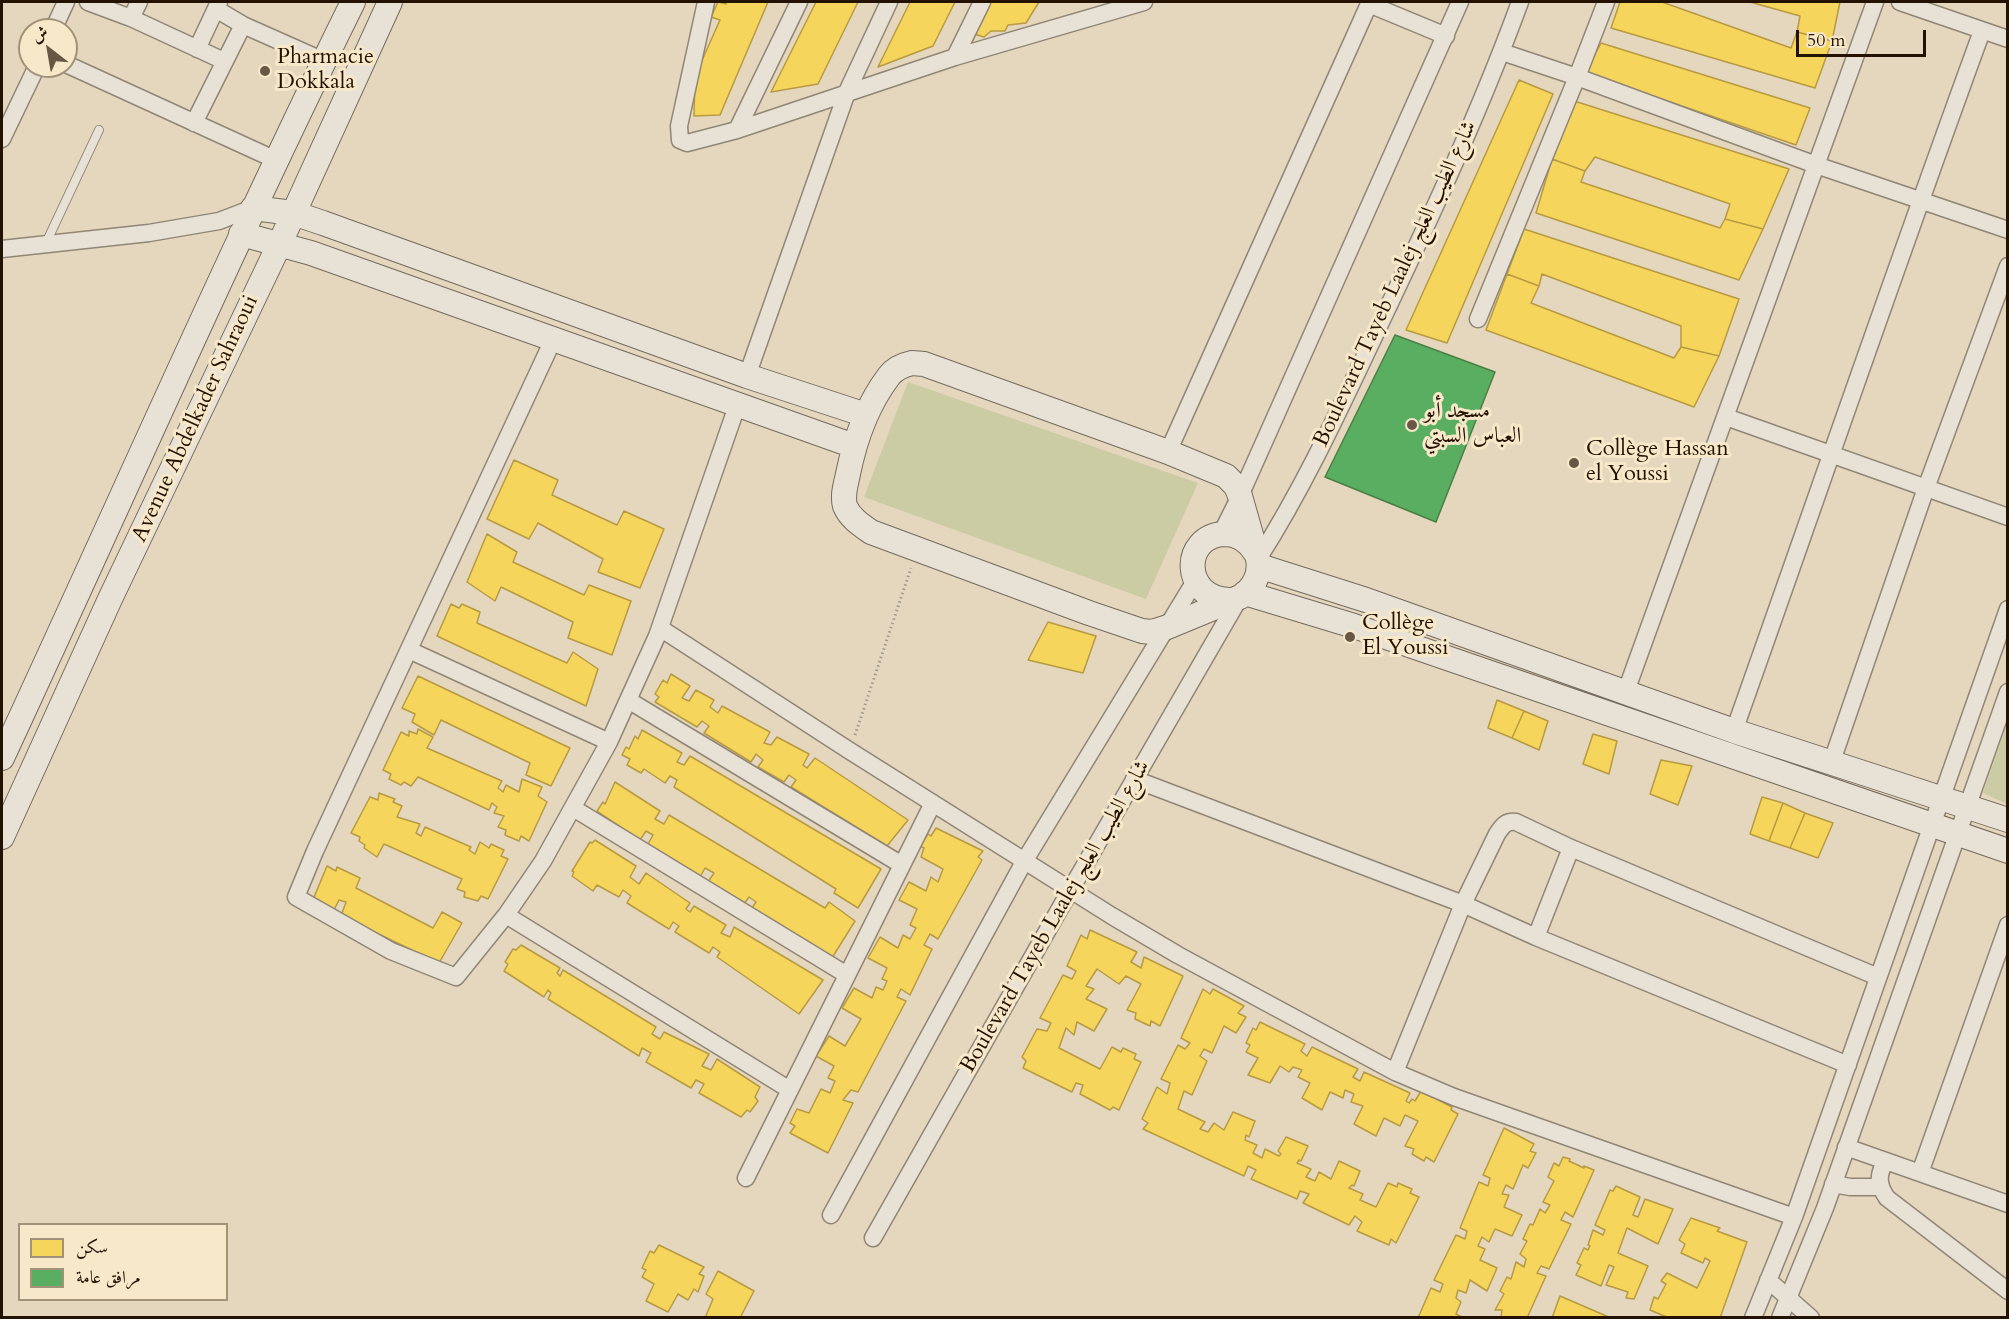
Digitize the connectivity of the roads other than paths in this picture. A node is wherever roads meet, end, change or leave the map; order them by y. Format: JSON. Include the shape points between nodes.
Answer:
{"nodes":[{"id":1,"x":66,"y":2,"type":"edge"},
{"id":2,"x":88,"y":2,"type":"edge"},
{"id":3,"x":139,"y":2,"type":"edge"},
{"id":4,"x":353,"y":2,"type":"edge"},
{"id":5,"x":390,"y":2,"type":"edge"},
{"id":6,"x":706,"y":2,"type":"edge"},
{"id":7,"x":799,"y":2,"type":"edge"},
{"id":8,"x":889,"y":2,"type":"edge"},
{"id":9,"x":982,"y":2,"type":"edge"},
{"id":10,"x":1144,"y":2,"type":"edge"},
{"id":11,"x":1460,"y":2,"type":"edge"},
{"id":12,"x":1520,"y":2,"type":"edge"},
{"id":13,"x":1606,"y":2,"type":"edge"},
{"id":14,"x":1875,"y":2,"type":"edge"},
{"id":15,"x":1900,"y":2,"type":"edge"},
{"id":16,"x":1369,"y":3,"type":"edge"},
{"id":17,"x":218,"y":5,"type":"edge"},
{"id":18,"x":59,"y":18,"type":"edge"},
{"id":19,"x":132,"y":18,"type":"junction"},
{"id":20,"x":243,"y":25,"type":"junction"},
{"id":21,"x":1982,"y":31,"type":"junction"},
{"id":22,"x":1446,"y":36,"type":"junction"},
{"id":23,"x":2007,"y":39,"type":"edge"},
{"id":24,"x":197,"y":49,"type":"junction"},
{"id":25,"x":1502,"y":52,"type":"junction"},
{"id":26,"x":955,"y":57,"type":"junction"},
{"id":27,"x":224,"y":61,"type":"junction"},
{"id":28,"x":324,"y":61,"type":"junction"},
{"id":29,"x":78,"y":70,"type":"edge"},
{"id":30,"x":1577,"y":77,"type":"junction"},
{"id":31,"x":31,"y":78,"type":"edge"},
{"id":32,"x":848,"y":92,"type":"junction"},
{"id":33,"x":194,"y":123,"type":"junction"},
{"id":34,"x":99,"y":130,"type":"dead end"},
{"id":35,"x":737,"y":130,"type":"junction"},
{"id":36,"x":2,"y":139,"type":"edge"},
{"id":37,"x":276,"y":160,"type":"junction"},
{"id":38,"x":1816,"y":165,"type":"junction"},
{"id":39,"x":1920,"y":200,"type":"junction"},
{"id":40,"x":253,"y":208,"type":"junction"},
{"id":41,"x":293,"y":213,"type":"junction"},
{"id":42,"x":219,"y":221,"type":"junction"},
{"id":43,"x":2007,"y":230,"type":"edge"},
{"id":44,"x":241,"y":234,"type":"junction"},
{"id":45,"x":46,"y":243,"type":"junction"},
{"id":46,"x":280,"y":243,"type":"junction"},
{"id":47,"x":2,"y":249,"type":"edge"},
{"id":48,"x":2007,"y":266,"type":"edge"},
{"id":49,"x":1478,"y":320,"type":"dead end"},
{"id":50,"x":553,"y":340,"type":"junction"},
{"id":51,"x":747,"y":376,"type":"junction"},
{"id":52,"x":737,"y":406,"type":"junction"},
{"id":53,"x":866,"y":414,"type":"junction"},
{"id":54,"x":1726,"y":417,"type":"junction"},
{"id":55,"x":854,"y":446,"type":"junction"},
{"id":56,"x":1168,"y":452,"type":"junction"},
{"id":57,"x":1832,"y":454,"type":"junction"},
{"id":58,"x":1926,"y":488,"type":"junction"},
{"id":59,"x":1240,"y":496,"type":"junction"},
{"id":60,"x":2007,"y":517,"type":"edge"},
{"id":61,"x":1221,"y":534,"type":"junction"},
{"id":62,"x":1258,"y":559,"type":"junction"},
{"id":63,"x":1195,"y":581,"type":"junction"},
{"id":64,"x":1238,"y":596,"type":"junction"},
{"id":65,"x":2007,"y":609,"type":"edge"},
{"id":66,"x":660,"y":628,"type":"junction"},
{"id":67,"x":1165,"y":628,"type":"junction"},
{"id":68,"x":409,"y":650,"type":"junction"},
{"id":69,"x":2007,"y":692,"type":"edge"},
{"id":70,"x":1625,"y":694,"type":"junction"},
{"id":71,"x":628,"y":700,"type":"junction"},
{"id":72,"x":1734,"y":731,"type":"junction"},
{"id":73,"x":609,"y":742,"type":"junction"},
{"id":74,"x":2,"y":758,"type":"edge"},
{"id":75,"x":1831,"y":764,"type":"junction"},
{"id":76,"x":1134,"y":779,"type":"junction"},
{"id":77,"x":1941,"y":799,"type":"junction"},
{"id":78,"x":933,"y":802,"type":"junction"},
{"id":79,"x":1967,"y":807,"type":"junction"},
{"id":80,"x":573,"y":808,"type":"junction"},
{"id":81,"x":2007,"y":820,"type":"edge"},
{"id":82,"x":1931,"y":824,"type":"junction"},
{"id":83,"x":1957,"y":833,"type":"junction"},
{"id":84,"x":2,"y":837,"type":"edge"},
{"id":85,"x":1571,"y":848,"type":"junction"},
{"id":86,"x":2007,"y":851,"type":"edge"},
{"id":87,"x":1025,"y":860,"type":"junction"},
{"id":88,"x":902,"y":865,"type":"junction"},
{"id":89,"x":1071,"y":889,"type":"junction"},
{"id":90,"x":1463,"y":904,"type":"junction"},
{"id":91,"x":506,"y":915,"type":"junction"},
{"id":92,"x":2007,"y":925,"type":"edge"},
{"id":93,"x":1536,"y":937,"type":"junction"},
{"id":94,"x":847,"y":975,"type":"junction"},
{"id":95,"x":1878,"y":977,"type":"junction"},
{"id":96,"x":1848,"y":1065,"type":"junction"},
{"id":97,"x":1395,"y":1072,"type":"junction"},
{"id":98,"x":790,"y":1090,"type":"junction"},
{"id":99,"x":1846,"y":1147,"type":"junction"},
{"id":100,"x":1886,"y":1161,"type":"junction"},
{"id":101,"x":1920,"y":1173,"type":"junction"},
{"id":102,"x":746,"y":1178,"type":"dead end"},
{"id":103,"x":1833,"y":1184,"type":"junction"},
{"id":104,"x":1879,"y":1187,"type":"junction"},
{"id":105,"x":2007,"y":1204,"type":"edge"},
{"id":106,"x":831,"y":1215,"type":"dead end"},
{"id":107,"x":1794,"y":1217,"type":"junction"},
{"id":108,"x":873,"y":1238,"type":"dead end"},
{"id":109,"x":1768,"y":1280,"type":"junction"},
{"id":110,"x":2007,"y":1291,"type":"edge"},
{"id":111,"x":1788,"y":1298,"type":"junction"},
{"id":112,"x":1753,"y":1317,"type":"edge"},
{"id":113,"x":1780,"y":1317,"type":"edge"},
{"id":114,"x":1811,"y":1317,"type":"edge"}],
"edges":[{"from":1,"to":18,"type":"street"},
{"from":2,"to":19,"type":"street"},
{"from":3,"to":19,"type":"street"},
{"from":4,"to":28,"type":"street","name":"Avenue Abdelkader Sahraoui"},
{"from":5,"to":41,"type":"street","name":"Avenue Abdelkader Sahraoui"},
{"from":6,"to":35,"type":"street","via":[[679,126],[680,141],[687,143]]},
{"from":7,"to":35,"type":"street"},
{"from":8,"to":32,"type":"street"},
{"from":9,"to":26,"type":"street"},
{"from":10,"to":26,"type":"street"},
{"from":11,"to":22,"type":"street"},
{"from":12,"to":25,"type":"street","name":"Boulevard Tayeb Laalej شارع الطيب العلج"},
{"from":13,"to":30,"type":"street"},
{"from":14,"to":38,"type":"street"},
{"from":15,"to":21,"type":"street"},
{"from":16,"to":22,"type":"street"},
{"from":16,"to":56,"type":"street"},
{"from":17,"to":20,"type":"street"},
{"from":17,"to":24,"type":"street"},
{"from":19,"to":24,"type":"street"},
{"from":20,"to":27,"type":"street"},
{"from":20,"to":28,"type":"street"},
{"from":21,"to":23,"type":"street"},
{"from":21,"to":39,"type":"street"},
{"from":22,"to":59,"type":"street"},
{"from":24,"to":27,"type":"street"},
{"from":25,"to":30,"type":"street"},
{"from":25,"to":62,"type":"street","name":"Boulevard Tayeb Laalej شارع الطيب العلج","via":[[1332,425],[1278,529]]},
{"from":26,"to":32,"type":"street"},
{"from":27,"to":33,"type":"street"},
{"from":28,"to":37,"type":"street","name":"Avenue Abdelkader Sahraoui"},
{"from":29,"to":33,"type":"street"},
{"from":30,"to":38,"type":"street"},
{"from":30,"to":49,"type":"street"},
{"from":31,"to":36,"type":"street"},
{"from":32,"to":35,"type":"street"},
{"from":32,"to":51,"type":"street"},
{"from":33,"to":37,"type":"street"},
{"from":34,"to":45,"type":"lane"},
{"from":37,"to":40,"type":"street","name":"Avenue Abdelkader Sahraoui"},
{"from":38,"to":39,"type":"street"},
{"from":38,"to":54,"type":"street"},
{"from":39,"to":43,"type":"street"},
{"from":39,"to":57,"type":"street"},
{"from":40,"to":41,"type":"street"},
{"from":40,"to":42,"type":"street"},
{"from":40,"to":44,"type":"street","name":"Avenue Abdelkader Sahraoui"},
{"from":41,"to":46,"type":"street","name":"Avenue Abdelkader Sahraoui"},
{"from":41,"to":51,"type":"street"},
{"from":42,"to":44,"type":"street"},
{"from":42,"to":45,"type":"street"},
{"from":44,"to":46,"type":"street"},
{"from":44,"to":74,"type":"street","name":"Avenue Abdelkader Sahraoui"},
{"from":45,"to":47,"type":"street"},
{"from":46,"to":50,"type":"street"},
{"from":46,"to":84,"type":"street","name":"Avenue Abdelkader Sahraoui","via":[[110,599]]},
{"from":48,"to":58,"type":"street"},
{"from":50,"to":52,"type":"street"},
{"from":50,"to":68,"type":"street"},
{"from":51,"to":53,"type":"street"},
{"from":52,"to":55,"type":"street"},
{"from":52,"to":66,"type":"street"},
{"from":53,"to":55,"type":"street"},
{"from":53,"to":56,"type":"street","via":[[900,366],[924,364]]},
{"from":54,"to":57,"type":"street"},
{"from":54,"to":70,"type":"street"},
{"from":55,"to":67,"type":"street","via":[[843,496],[855,520],[871,532],[1142,631]]},
{"from":56,"to":59,"type":"street","via":[[1226,476]]},
{"from":57,"to":58,"type":"street"},
{"from":57,"to":72,"type":"street"},
{"from":58,"to":60,"type":"street"},
{"from":58,"to":75,"type":"street"},
{"from":59,"to":61,"type":"street"},
{"from":59,"to":62,"type":"street"},
{"from":61,"to":62,"type":"street","via":[[1241,537]]},
{"from":61,"to":63,"type":"street","via":[[1202,543],[1196,551],[1192,561]]},
{"from":62,"to":64,"type":"street","via":[[1255,582]]},
{"from":62,"to":70,"type":"street"},
{"from":63,"to":64,"type":"street","via":[[1210,596]]},
{"from":63,"to":67,"type":"street"},
{"from":64,"to":67,"type":"street"},
{"from":64,"to":76,"type":"street","name":"Boulevard Tayeb Laalej شارع الطيب العلج"},
{"from":64,"to":82,"type":"street","via":[[1354,626]]},
{"from":65,"to":77,"type":"street"},
{"from":66,"to":71,"type":"street"},
{"from":66,"to":78,"type":"street"},
{"from":67,"to":87,"type":"street"},
{"from":68,"to":73,"type":"street"},
{"from":68,"to":91,"type":"street","via":[[296,897],[392,951],[456,977]]},
{"from":69,"to":79,"type":"street"},
{"from":70,"to":72,"type":"street"},
{"from":71,"to":73,"type":"street"},
{"from":71,"to":88,"type":"street"},
{"from":72,"to":75,"type":"street"},
{"from":73,"to":80,"type":"street"},
{"from":75,"to":77,"type":"street"},
{"from":76,"to":89,"type":"street","name":"Boulevard Tayeb Laalej شارع الطيب العلج"},
{"from":76,"to":90,"type":"street"},
{"from":77,"to":79,"type":"street"},
{"from":77,"to":82,"type":"street"},
{"from":78,"to":87,"type":"street"},
{"from":78,"to":88,"type":"street"},
{"from":79,"to":81,"type":"street"},
{"from":79,"to":83,"type":"street"},
{"from":80,"to":91,"type":"street"},
{"from":80,"to":94,"type":"street"},
{"from":82,"to":83,"type":"street"},
{"from":82,"to":95,"type":"street"},
{"from":83,"to":86,"type":"street"},
{"from":83,"to":99,"type":"street"},
{"from":85,"to":90,"type":"street","via":[[1509,821],[1497,834]]},
{"from":85,"to":93,"type":"street"},
{"from":85,"to":95,"type":"street"},
{"from":87,"to":89,"type":"street"},
{"from":87,"to":106,"type":"street"},
{"from":88,"to":94,"type":"street"},
{"from":89,"to":97,"type":"street","via":[[1178,955]]},
{"from":89,"to":108,"type":"street","name":"Boulevard Tayeb Laalej شارع الطيب العلج"},
{"from":90,"to":93,"type":"street"},
{"from":90,"to":97,"type":"street"},
{"from":91,"to":98,"type":"street"},
{"from":92,"to":101,"type":"street"},
{"from":93,"to":96,"type":"street"},
{"from":94,"to":98,"type":"street"},
{"from":95,"to":96,"type":"street"},
{"from":96,"to":107,"type":"street"},
{"from":97,"to":107,"type":"street","via":[[1454,1097]]},
{"from":98,"to":102,"type":"street"},
{"from":99,"to":100,"type":"street"},
{"from":99,"to":103,"type":"street"},
{"from":100,"to":101,"type":"street"},
{"from":100,"to":104,"type":"street","via":[[1880,1170]]},
{"from":101,"to":105,"type":"street"},
{"from":103,"to":104,"type":"street"},
{"from":103,"to":111,"type":"street"},
{"from":104,"to":110,"type":"street","via":[[1887,1198]]},
{"from":107,"to":109,"type":"street"},
{"from":109,"to":111,"type":"street"},
{"from":109,"to":112,"type":"street"},
{"from":111,"to":113,"type":"street"},
{"from":111,"to":114,"type":"street"}]}
